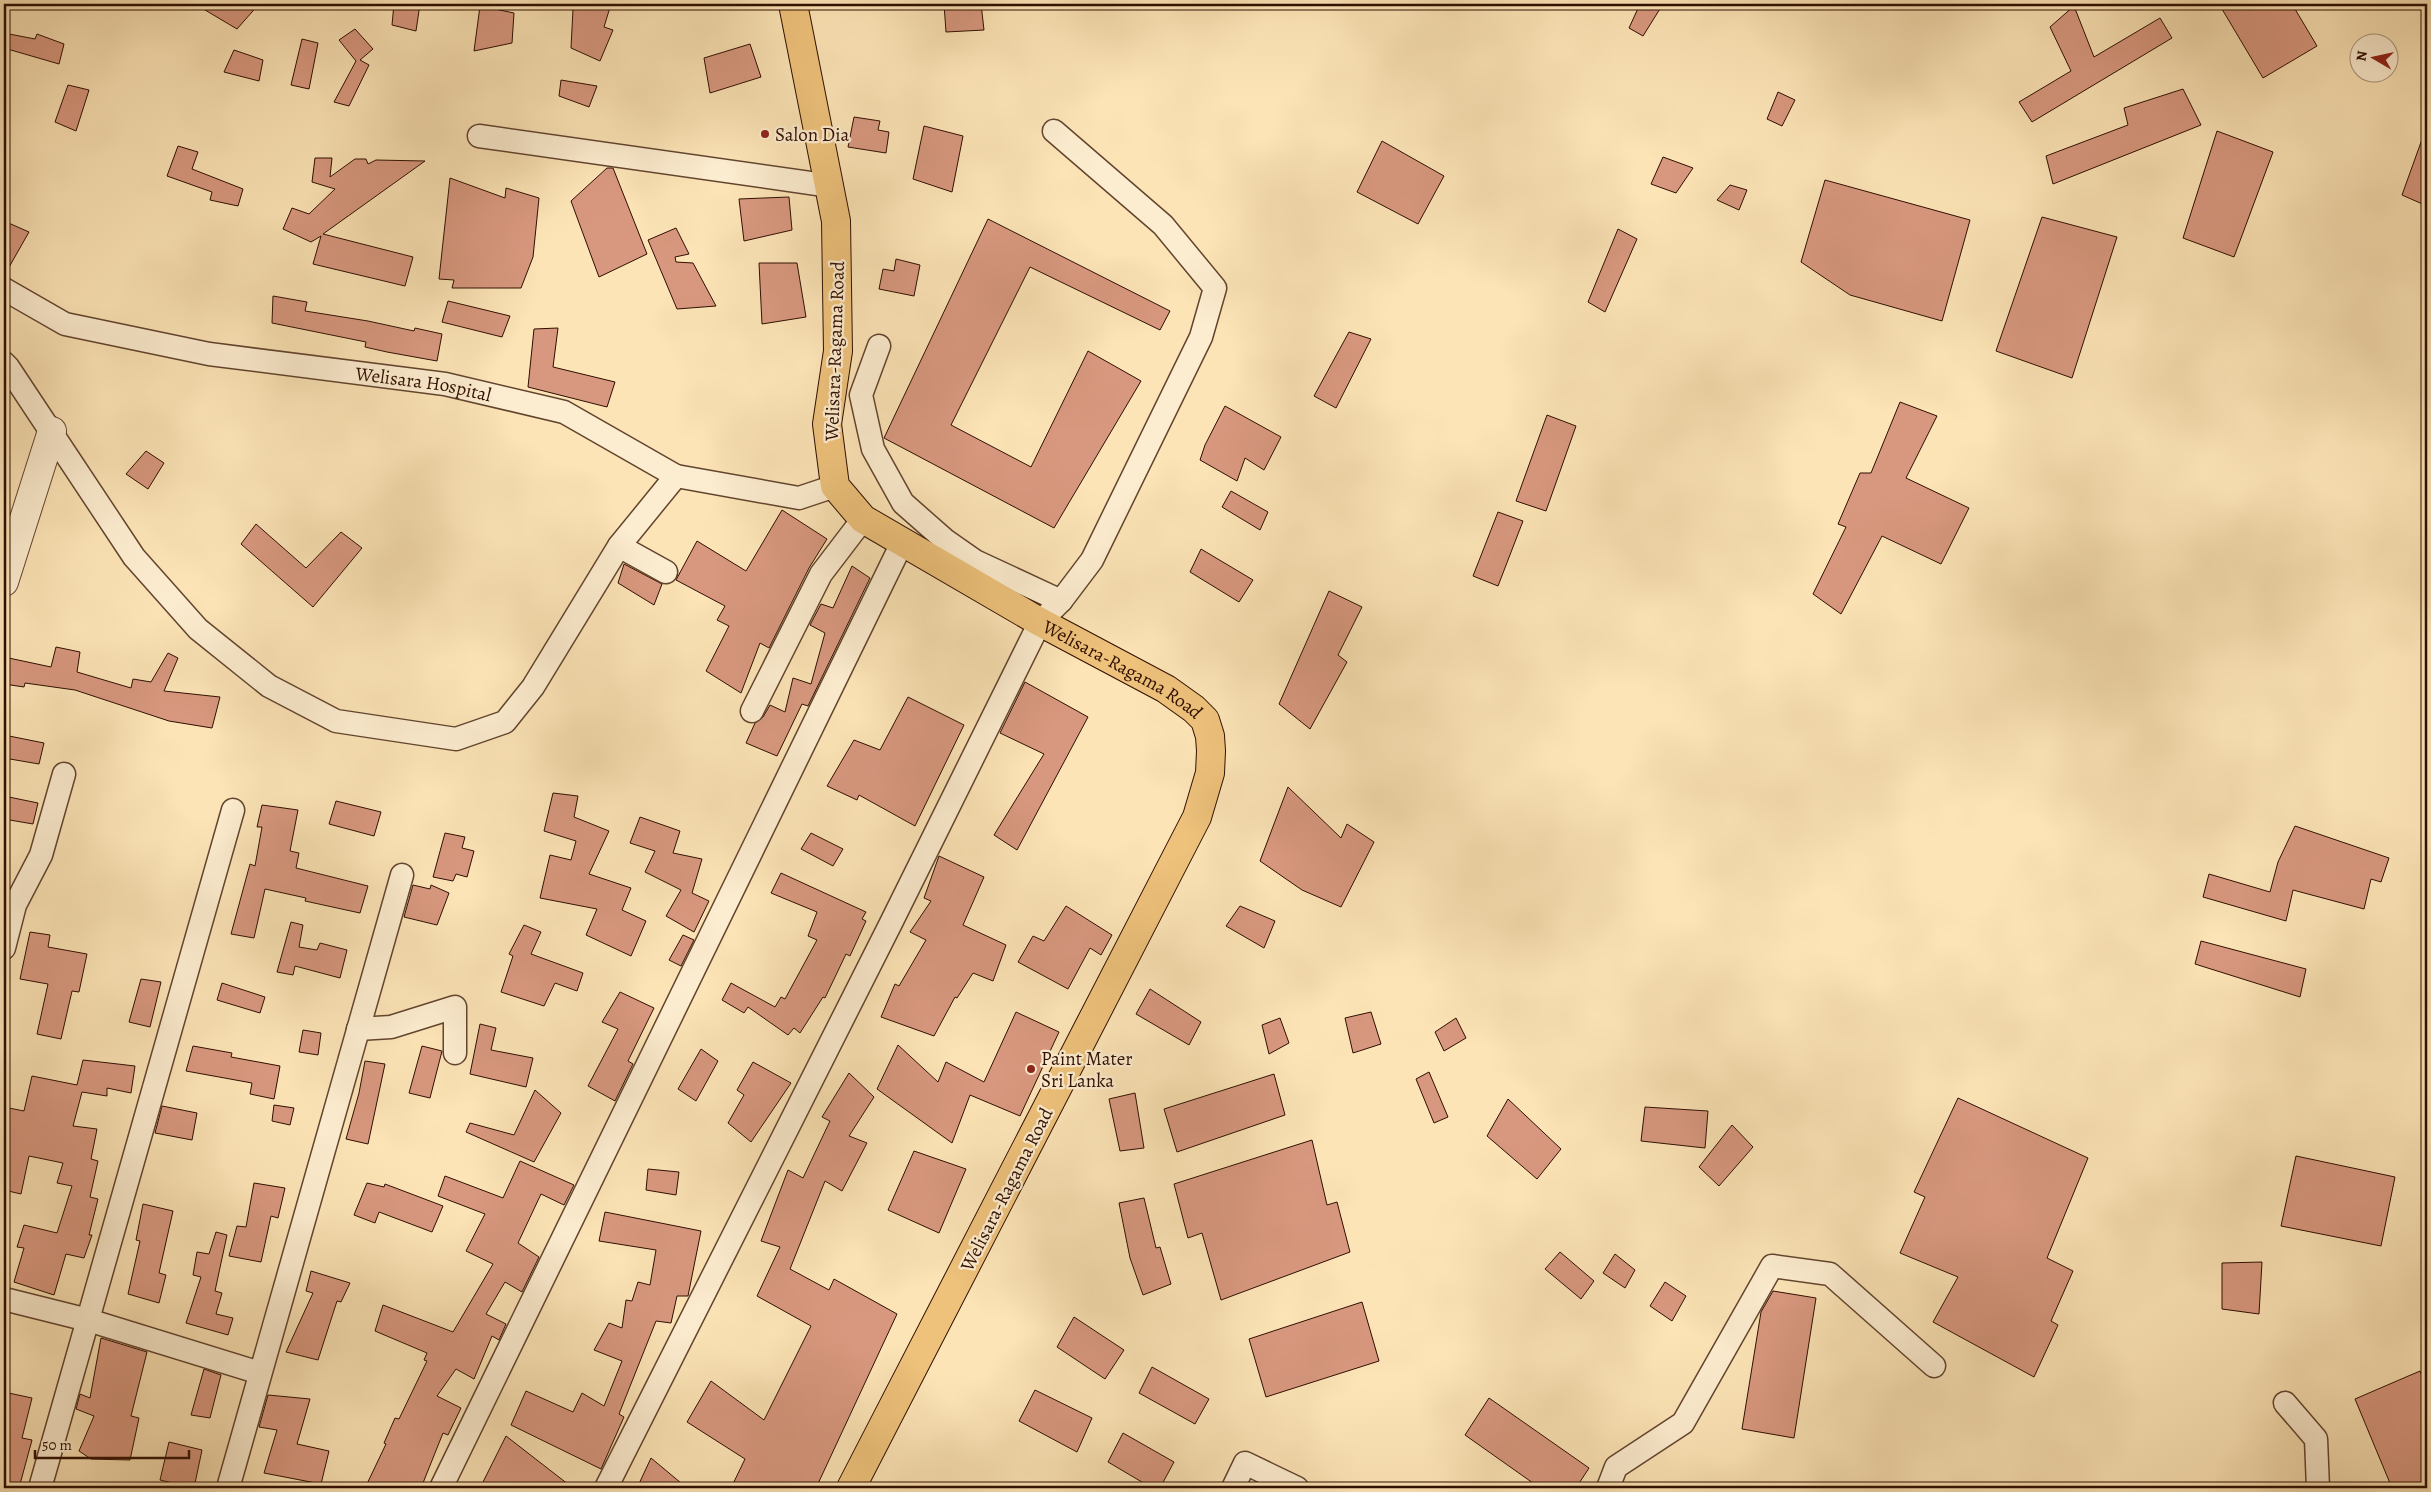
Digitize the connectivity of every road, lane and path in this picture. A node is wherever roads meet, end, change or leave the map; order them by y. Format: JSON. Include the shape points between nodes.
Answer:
{"nodes":[{"id":1,"x":793,"y":4,"type":"edge"},
{"id":2,"x":1054,"y":131,"type":"dead end"},
{"id":3,"x":479,"y":136,"type":"dead end"},
{"id":4,"x":830,"y":186,"type":"junction"},
{"id":5,"x":4,"y":289,"type":"edge"},
{"id":6,"x":879,"y":346,"type":"dead end"},
{"id":7,"x":4,"y":364,"type":"edge"},
{"id":8,"x":52,"y":431,"type":"junction"},
{"id":9,"x":676,"y":476,"type":"junction"},
{"id":10,"x":834,"y":486,"type":"junction"},
{"id":11,"x":863,"y":519,"type":"junction"},
{"id":12,"x":902,"y":542,"type":"junction"},
{"id":13,"x":619,"y":546,"type":"junction"},
{"id":14,"x":666,"y":572,"type":"dead end"},
{"id":15,"x":4,"y":582,"type":"edge"},
{"id":16,"x":1061,"y":601,"type":"junction"},
{"id":17,"x":1040,"y":622,"type":"junction"},
{"id":18,"x":752,"y":711,"type":"dead end"},
{"id":19,"x":64,"y":774,"type":"dead end"},
{"id":20,"x":233,"y":810,"type":"dead end"},
{"id":21,"x":402,"y":875,"type":"dead end"},
{"id":22,"x":4,"y":948,"type":"edge"},
{"id":23,"x":358,"y":1029,"type":"junction"},
{"id":24,"x":455,"y":1053,"type":"dead end"},
{"id":25,"x":4,"y":1299,"type":"edge"},
{"id":26,"x":88,"y":1320,"type":"junction"},
{"id":27,"x":1934,"y":1366,"type":"dead end"},
{"id":28,"x":260,"y":1373,"type":"junction"},
{"id":29,"x":2285,"y":1403,"type":"dead end"},
{"id":30,"x":40,"y":1488,"type":"edge"},
{"id":31,"x":228,"y":1488,"type":"edge"},
{"id":32,"x":441,"y":1488,"type":"edge"},
{"id":33,"x":606,"y":1488,"type":"edge"},
{"id":34,"x":851,"y":1488,"type":"edge"},
{"id":35,"x":1233,"y":1488,"type":"edge"},
{"id":36,"x":1297,"y":1488,"type":"edge"},
{"id":37,"x":1608,"y":1488,"type":"edge"},
{"id":38,"x":2318,"y":1488,"type":"edge"}],
"edges":[{"from":1,"to":4,"type":"main road","name":"Welisara-Ragama Road"},
{"from":2,"to":16,"type":"street","via":[[1163,225],[1216,288],[1201,337],[1092,560]]},
{"from":3,"to":4,"type":"street"},
{"from":4,"to":10,"type":"main road","name":"Welisara-Ragama Road","via":[[836,221],[838,351],[827,424]]},
{"from":5,"to":9,"type":"street","name":"Welisara Hospital","via":[[65,324],[209,354],[445,384],[564,412]]},
{"from":6,"to":16,"type":"street","via":[[861,395],[873,449],[903,503],[975,561]]},
{"from":7,"to":8,"type":"street"},
{"from":8,"to":13,"type":"street","via":[[134,557],[198,629],[269,686],[336,721],[456,739],[505,722],[533,687]]},
{"from":8,"to":15,"type":"street"},
{"from":9,"to":10,"type":"street","name":"Welisara Hospital","via":[[799,498]]},
{"from":9,"to":13,"type":"street"},
{"from":10,"to":11,"type":"main road","name":"Welisara-Ragama Road"},
{"from":11,"to":12,"type":"main road","name":"Welisara-Ragama Road"},
{"from":11,"to":18,"type":"street","via":[[822,574]]},
{"from":12,"to":17,"type":"main road","name":"Welisara-Ragama Road"},
{"from":12,"to":32,"type":"street"},
{"from":13,"to":14,"type":"street"},
{"from":16,"to":17,"type":"street"},
{"from":17,"to":33,"type":"street"},
{"from":17,"to":34,"type":"main road","name":"Welisara-Ragama Road","via":[[1166,689],[1194,709],[1205,720],[1210,736],[1210,773],[1197,817]]},
{"from":19,"to":22,"type":"street","via":[[40,855],[15,905]]},
{"from":20,"to":26,"type":"street"},
{"from":21,"to":23,"type":"street"},
{"from":23,"to":24,"type":"street","via":[[391,1027],[456,1007]]},
{"from":23,"to":28,"type":"street"},
{"from":25,"to":26,"type":"street"},
{"from":26,"to":28,"type":"street"},
{"from":26,"to":30,"type":"street"},
{"from":27,"to":37,"type":"street","via":[[1830,1274],[1772,1266],[1683,1423],[1616,1467]]},
{"from":28,"to":31,"type":"street"},
{"from":29,"to":38,"type":"street","via":[[2316,1440]]},
{"from":35,"to":36,"type":"street","via":[[1244,1463]]}]}
